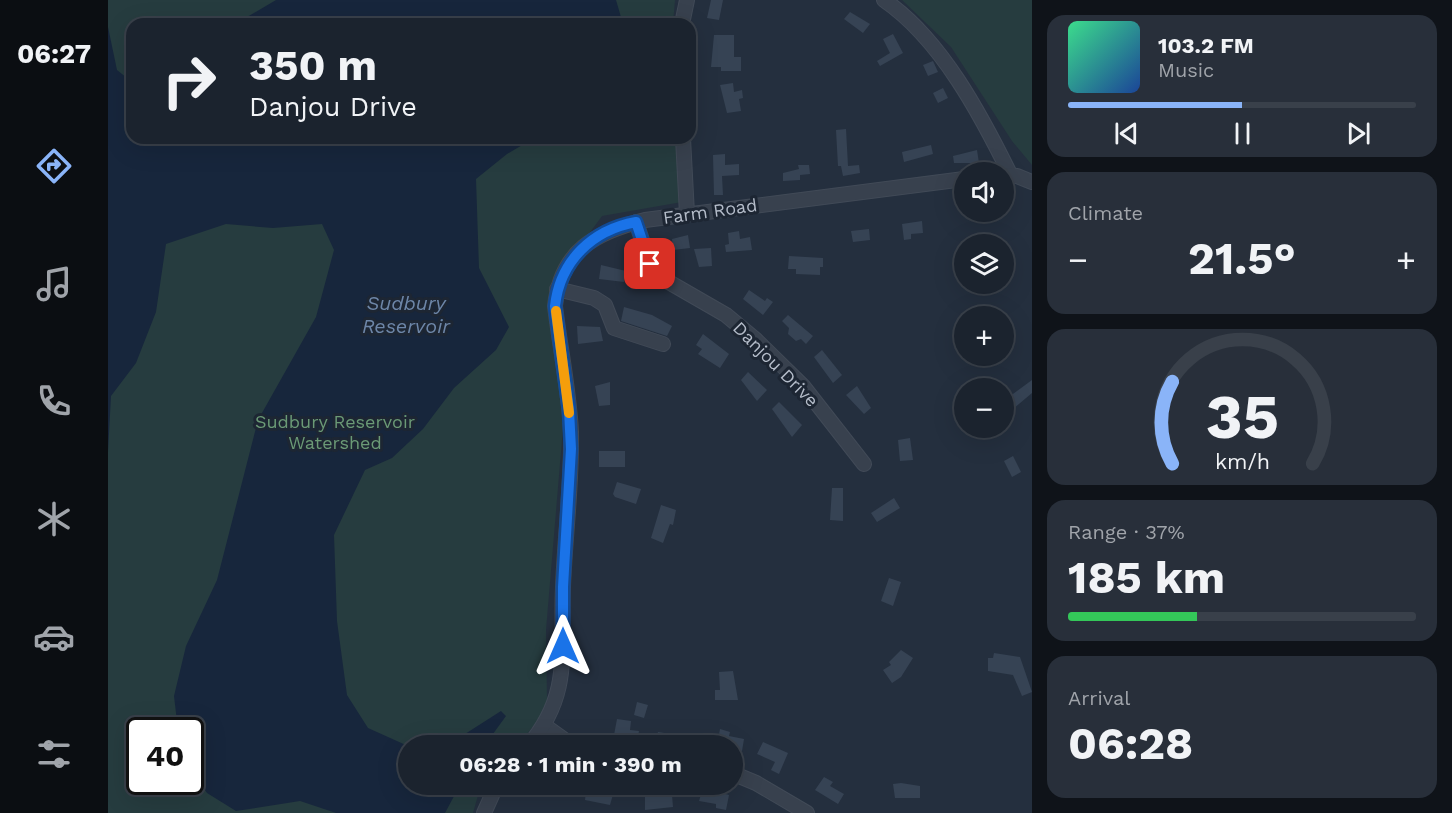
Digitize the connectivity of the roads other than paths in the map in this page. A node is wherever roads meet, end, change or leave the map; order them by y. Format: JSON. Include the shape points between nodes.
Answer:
{"nodes":[{"id":1,"x":687,"y":0,"type":"edge"},
{"id":2,"x":884,"y":0,"type":"edge"},
{"id":3,"x":683,"y":18,"type":"edge"},
{"id":4,"x":683,"y":144,"type":"edge"},
{"id":5,"x":1000,"y":162,"type":"edge"},
{"id":6,"x":1014,"y":178,"type":"edge"},
{"id":7,"x":954,"y":180,"type":"edge"},
{"id":8,"x":1032,"y":182,"type":"edge"},
{"id":9,"x":687,"y":214,"type":"junction"},
{"id":10,"x":636,"y":222,"type":"junction"},
{"id":11,"x":557,"y":289,"type":"junction"},
{"id":12,"x":663,"y":344,"type":"dead end"},
{"id":13,"x":864,"y":464,"type":"dead end"},
{"id":14,"x":545,"y":726,"type":"junction"},
{"id":15,"x":537,"y":735,"type":"edge"},
{"id":16,"x":558,"y":735,"type":"edge"},
{"id":17,"x":743,"y":778,"type":"edge"},
{"id":18,"x":492,"y":795,"type":"edge"},
{"id":19,"x":484,"y":813,"type":"edge"},
{"id":20,"x":807,"y":813,"type":"edge"}],
"edges":[{"from":1,"to":3,"type":"street"},
{"from":2,"to":5,"type":"street","via":[[959,82]]},
{"from":4,"to":9,"type":"street"},
{"from":6,"to":8,"type":"street"},
{"from":7,"to":9,"type":"street","name":"Farm Road"},
{"from":9,"to":10,"type":"street","name":"Farm Road"},
{"from":10,"to":11,"type":"street","name":"Farm Road","via":[[591,240],[566,268]]},
{"from":10,"to":13,"type":"street","name":"Danjou Drive","via":[[650,264],[660,277],[726,315],[756,340],[803,386]]},
{"from":11,"to":12,"type":"street","via":[[594,298],[605,305],[614,328]]},
{"from":11,"to":14,"type":"street","name":"Farm Road","via":[[556,317],[569,410],[571,469],[563,587],[563,666],[555,705]]},
{"from":14,"to":15,"type":"street","name":"Farm Road"},
{"from":14,"to":16,"type":"street"},
{"from":17,"to":20,"type":"street"},
{"from":18,"to":19,"type":"street"}]}
